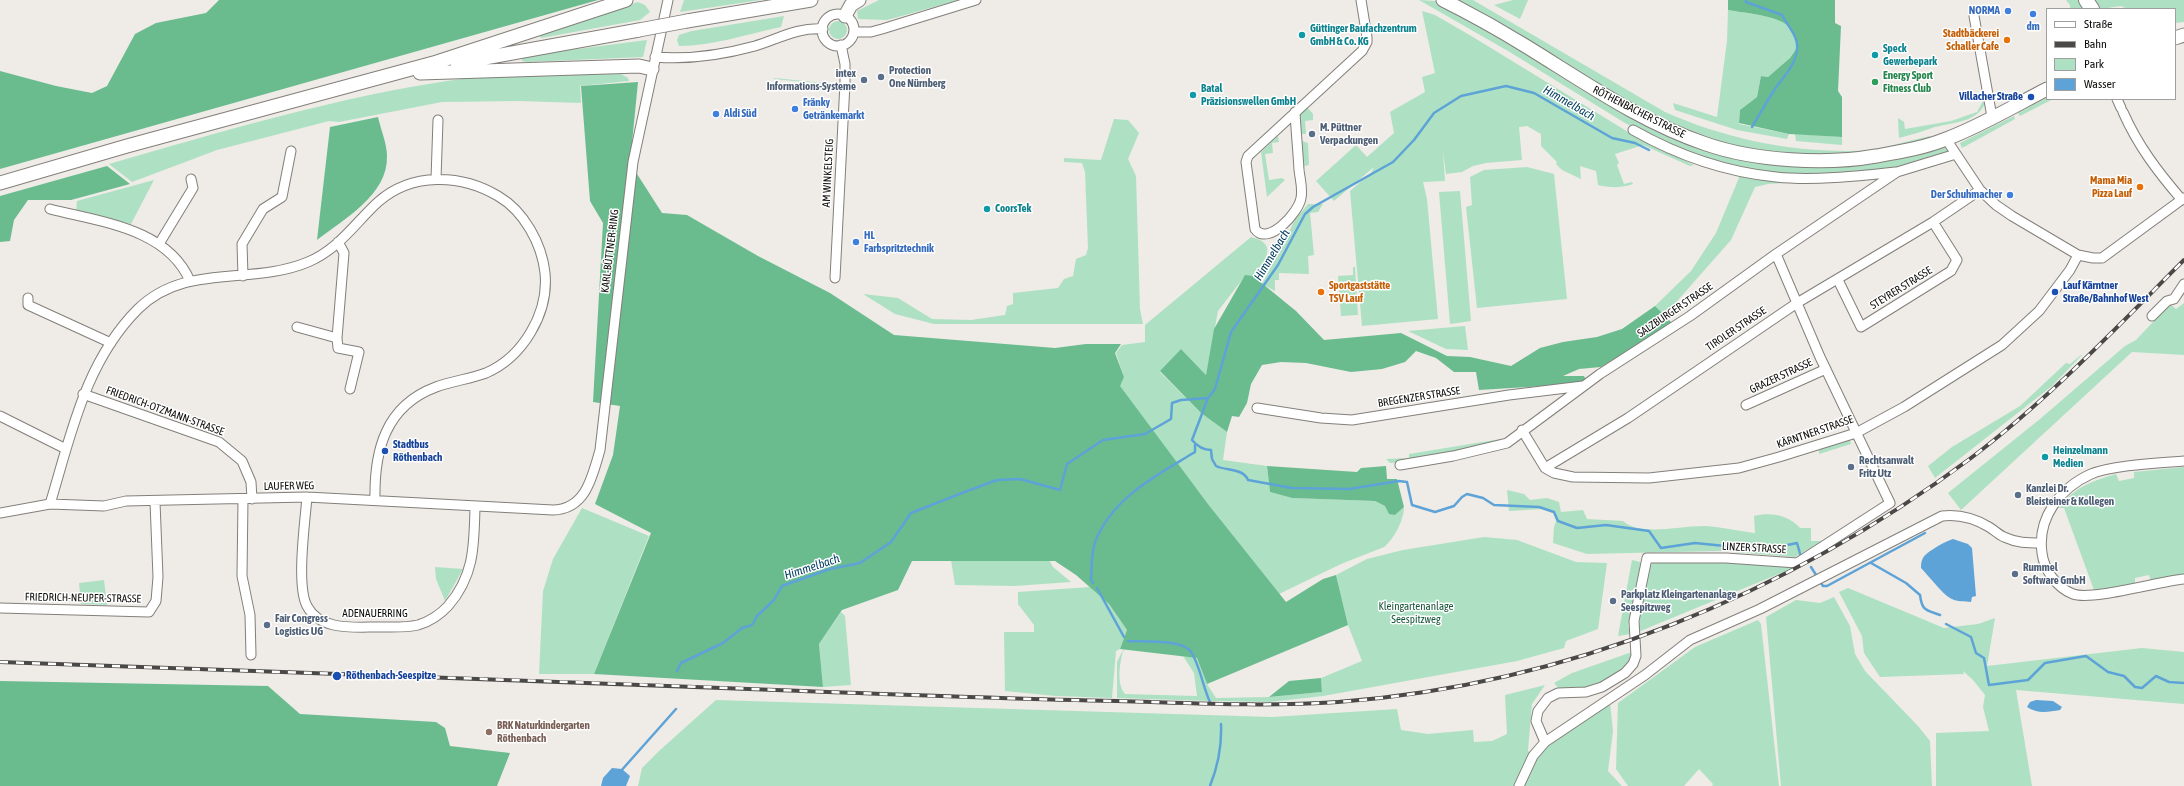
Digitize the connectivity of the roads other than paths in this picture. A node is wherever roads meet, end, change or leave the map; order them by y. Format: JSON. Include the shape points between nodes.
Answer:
{"nodes":[{"id":1,"x":626,"y":0,"type":"edge"},
{"id":2,"x":668,"y":0,"type":"edge"},
{"id":3,"x":811,"y":0,"type":"edge"},
{"id":4,"x":859,"y":0,"type":"edge"},
{"id":5,"x":976,"y":0,"type":"edge"},
{"id":6,"x":1361,"y":0,"type":"edge"},
{"id":7,"x":1443,"y":0,"type":"edge"},
{"id":8,"x":845,"y":16,"type":"junction"},
{"id":9,"x":1974,"y":16,"type":"dead end"},
{"id":10,"x":823,"y":29,"type":"junction"},
{"id":11,"x":854,"y":32,"type":"junction"},
{"id":12,"x":840,"y":45,"type":"junction"},
{"id":13,"x":654,"y":63,"type":"junction"},
{"id":14,"x":396,"y":74,"type":"junction"},
{"id":15,"x":2046,"y":90,"type":"edge"},
{"id":16,"x":2117,"y":100,"type":"edge"},
{"id":17,"x":1295,"y":112,"type":"junction"},
{"id":18,"x":1992,"y":117,"type":"junction"},
{"id":19,"x":438,"y":120,"type":"dead end"},
{"id":20,"x":1633,"y":130,"type":"dead end"},
{"id":21,"x":1946,"y":139,"type":"junction"},
{"id":22,"x":291,"y":151,"type":"dead end"},
{"id":23,"x":1956,"y":154,"type":"junction"},
{"id":24,"x":1897,"y":172,"type":"junction"},
{"id":25,"x":191,"y":179,"type":"dead end"},
{"id":26,"x":436,"y":179,"type":"junction"},
{"id":27,"x":0,"y":183,"type":"edge"},
{"id":28,"x":1980,"y":190,"type":"junction"},
{"id":29,"x":2183,"y":199,"type":"edge"},
{"id":30,"x":50,"y":209,"type":"dead end"},
{"id":31,"x":1933,"y":222,"type":"junction"},
{"id":32,"x":338,"y":242,"type":"junction"},
{"id":33,"x":159,"y":244,"type":"junction"},
{"id":34,"x":1776,"y":254,"type":"junction"},
{"id":35,"x":2078,"y":255,"type":"junction"},
{"id":36,"x":243,"y":276,"type":"junction"},
{"id":37,"x":835,"y":278,"type":"dead end"},
{"id":38,"x":1838,"y":280,"type":"junction"},
{"id":39,"x":190,"y":281,"type":"junction"},
{"id":40,"x":2184,"y":284,"type":"edge"},
{"id":41,"x":28,"y":298,"type":"dead end"},
{"id":42,"x":1797,"y":303,"type":"junction"},
{"id":43,"x":2152,"y":316,"type":"dead end"},
{"id":44,"x":298,"y":327,"type":"dead end"},
{"id":45,"x":337,"y":338,"type":"junction"},
{"id":46,"x":111,"y":343,"type":"junction"},
{"id":47,"x":1826,"y":369,"type":"junction"},
{"id":48,"x":1585,"y":386,"type":"junction"},
{"id":49,"x":350,"y":389,"type":"dead end"},
{"id":50,"x":83,"y":394,"type":"junction"},
{"id":51,"x":1746,"y":405,"type":"dead end"},
{"id":52,"x":1257,"y":408,"type":"dead end"},
{"id":53,"x":0,"y":416,"type":"edge"},
{"id":54,"x":1522,"y":430,"type":"junction"},
{"id":55,"x":1856,"y":433,"type":"junction"},
{"id":56,"x":66,"y":449,"type":"junction"},
{"id":57,"x":2184,"y":461,"type":"edge"},
{"id":58,"x":1400,"y":465,"type":"dead end"},
{"id":59,"x":1545,"y":468,"type":"junction"},
{"id":60,"x":307,"y":497,"type":"junction"},
{"id":61,"x":248,"y":499,"type":"junction"},
{"id":62,"x":375,"y":500,"type":"junction"},
{"id":63,"x":155,"y":502,"type":"junction"},
{"id":64,"x":577,"y":503,"type":"joint"},
{"id":65,"x":50,"y":504,"type":"junction"},
{"id":66,"x":475,"y":506,"type":"junction"},
{"id":67,"x":0,"y":513,"type":"edge"},
{"id":68,"x":2041,"y":543,"type":"junction"},
{"id":69,"x":2184,"y":579,"type":"edge"},
{"id":70,"x":0,"y":608,"type":"edge"},
{"id":71,"x":251,"y":655,"type":"dead end"},
{"id":72,"x":1545,"y":742,"type":"junction"},
{"id":73,"x":1519,"y":786,"type":"edge"}],
"edges":[{"from":1,"to":14,"type":"main road"},
{"from":2,"to":13,"type":"street","name":"KARL-BÜTTNER-RING"},
{"from":3,"to":14,"type":"main road","bridge":true},
{"from":4,"to":8,"type":"main road","via":[[851,5]]},
{"from":5,"to":11,"type":"street","via":[[871,32]]},
{"from":6,"to":17,"type":"street","via":[[1367,42],[1362,51]]},
{"from":7,"to":21,"type":"main road","name":"RÖTHENBACHER STRASSE","via":[[1523,44],[1591,88],[1663,127],[1707,145],[1801,161],[1850,161],[1906,151]]},
{"from":8,"to":10,"type":"street","via":[[830,16]]},
{"from":8,"to":11,"type":"street","via":[[852,23]]},
{"from":9,"to":18,"type":"street"},
{"from":10,"to":12,"type":"street","via":[[826,40]]},
{"from":10,"to":13,"type":"street","via":[[812,28],[791,32],[757,45],[717,55]]},
{"from":11,"to":12,"type":"street","via":[[849,41]]},
{"from":12,"to":37,"type":"street","name":"AM WINKELSTEIG","via":[[845,64]]},
{"from":13,"to":14,"type":"main road","via":[[631,66],[482,69]]},
{"from":13,"to":64,"type":"street","name":"KARL-BÜTTNER-RING","via":[[633,162],[600,450],[590,483]]},
{"from":14,"to":27,"type":"main road"},
{"from":15,"to":18,"type":"main road","name":"RÖTHENBACHER STRASSE"},
{"from":16,"to":29,"type":"street","via":[[2146,157]]},
{"from":17,"to":17,"type":"street","via":[[1248,156],[1246,162],[1255,229],[1258,234],[1272,234],[1301,201]]},
{"from":18,"to":21,"type":"main road","name":"RÖTHENBACHER STRASSE"},
{"from":19,"to":26,"type":"street"},
{"from":20,"to":24,"type":"street","name":"RÖTHENBACHER STRASSE","via":[[1657,144],[1708,163],[1777,177],[1852,176]]},
{"from":21,"to":23,"type":"street"},
{"from":22,"to":36,"type":"street","via":[[282,197],[264,209],[242,244]]},
{"from":23,"to":24,"type":"street","name":"SALZBURGER STRASSE"},
{"from":23,"to":28,"type":"street"},
{"from":24,"to":34,"type":"street","name":"SALZBURGER STRASSE"},
{"from":25,"to":33,"type":"street","via":[[192,188]]},
{"from":26,"to":32,"type":"street","via":[[412,184],[388,194]]},
{"from":26,"to":62,"type":"street","via":[[471,183],[503,199],[518,212],[532,232],[542,257],[545,273],[544,298],[530,334],[513,355],[487,372],[436,387],[414,399],[391,422],[383,436],[376,459]]},
{"from":28,"to":31,"type":"street","name":"TIROLER STRASSE"},
{"from":28,"to":35,"type":"street","via":[[2012,216]]},
{"from":29,"to":35,"type":"street","via":[[2102,258]]},
{"from":30,"to":33,"type":"street","via":[[131,230]]},
{"from":31,"to":38,"type":"street","name":"TIROLER STRASSE"},
{"from":31,"to":38,"type":"street","name":"STEYRER STRASSE","via":[[1957,260],[1951,271],[1861,327]]},
{"from":32,"to":36,"type":"street","via":[[310,261],[281,271]]},
{"from":32,"to":45,"type":"street","via":[[344,254]]},
{"from":33,"to":39,"type":"street","via":[[186,270]]},
{"from":34,"to":42,"type":"street","name":"LINZER STRASSE"},
{"from":34,"to":48,"type":"street","name":"SALZBURGER STRASSE","via":[[1690,316]]},
{"from":35,"to":55,"type":"street","name":"KÄRNTNER STRASSE","via":[[2070,270],[2039,311],[2002,345],[1904,407]]},
{"from":36,"to":39,"type":"street"},
{"from":38,"to":42,"type":"street","name":"TIROLER STRASSE"},
{"from":39,"to":46,"type":"street","via":[[168,288],[140,307]]},
{"from":40,"to":43,"type":"street","via":[[2174,299],[2167,301]]},
{"from":41,"to":46,"type":"street","via":[[28,306]]},
{"from":42,"to":47,"type":"street","name":"LINZER STRASSE"},
{"from":42,"to":59,"type":"street","name":"TIROLER STRASSE","via":[[1628,418]]},
{"from":44,"to":45,"type":"street"},
{"from":45,"to":49,"type":"street","via":[[338,348],[359,352]]},
{"from":46,"to":50,"type":"street"},
{"from":47,"to":51,"type":"street","name":"GRAZER STRASSE"},
{"from":47,"to":55,"type":"street","name":"LINZER STRASSE"},
{"from":48,"to":52,"type":"street","name":"BREGENZER STRASSE","via":[[1509,394],[1352,420]]},
{"from":48,"to":54,"type":"street","name":"SALZBURGER STRASSE"},
{"from":50,"to":56,"type":"street"},
{"from":50,"to":61,"type":"street","name":"FRIEDRICH-OTZMANN-STRASSE","via":[[220,442],[244,465],[251,482]]},
{"from":53,"to":56,"type":"street"},
{"from":54,"to":58,"type":"street","name":"SALZBURGER STRASSE","via":[[1507,442],[1452,456]]},
{"from":54,"to":59,"type":"street"},
{"from":55,"to":59,"type":"street","name":"KÄRNTNER STRASSE","via":[[1739,468],[1649,478],[1573,477],[1554,473]]},
{"from":55,"to":72,"type":"street","name":"LINZER STRASSE","via":[[1890,503],[1797,563],[1726,558],[1647,558],[1634,621],[1636,656],[1633,664],[1625,673],[1602,686],[1586,692],[1558,693],[1548,698],[1538,711],[1536,721]]},
{"from":56,"to":65,"type":"street"},
{"from":57,"to":68,"type":"street","via":[[2127,467],[2092,474],[2068,488],[2053,503],[2046,518]]},
{"from":60,"to":61,"type":"street","name":"LAUFER WEG"},
{"from":60,"to":62,"type":"street","name":"LAUFER WEG"},
{"from":60,"to":66,"type":"street","name":"ADENAUERRING","via":[[302,582],[304,598],[312,613],[318,618],[342,627],[418,625],[435,617],[447,607],[469,573],[474,543]]},
{"from":61,"to":63,"type":"street","name":"LAUFER WEG"},
{"from":61,"to":71,"type":"street","name":"FRIEDRICH-OTZMANN-STRASSE","via":[[242,574],[250,615]]},
{"from":62,"to":66,"type":"street","name":"LAUFER WEG"},
{"from":63,"to":65,"type":"street","name":"LAUFER WEG","via":[[126,501],[104,506]]},
{"from":63,"to":70,"type":"street","name":"FRIEDRICH-NEUPER-STRASSE","via":[[158,577],[156,601],[149,612]]},
{"from":64,"to":66,"type":"street","name":"LAUFER WEG","via":[[563,510]]},
{"from":65,"to":67,"type":"street","name":"LAUFER WEG"},
{"from":68,"to":69,"type":"street","via":[[2047,569],[2055,582],[2074,594],[2094,596]]},
{"from":68,"to":72,"type":"street","via":[[2020,543],[2002,537],[1977,521],[1963,516],[1942,516],[1760,609],[1690,640],[1645,675]]},
{"from":72,"to":73,"type":"street","via":[[1533,756]]}]}
